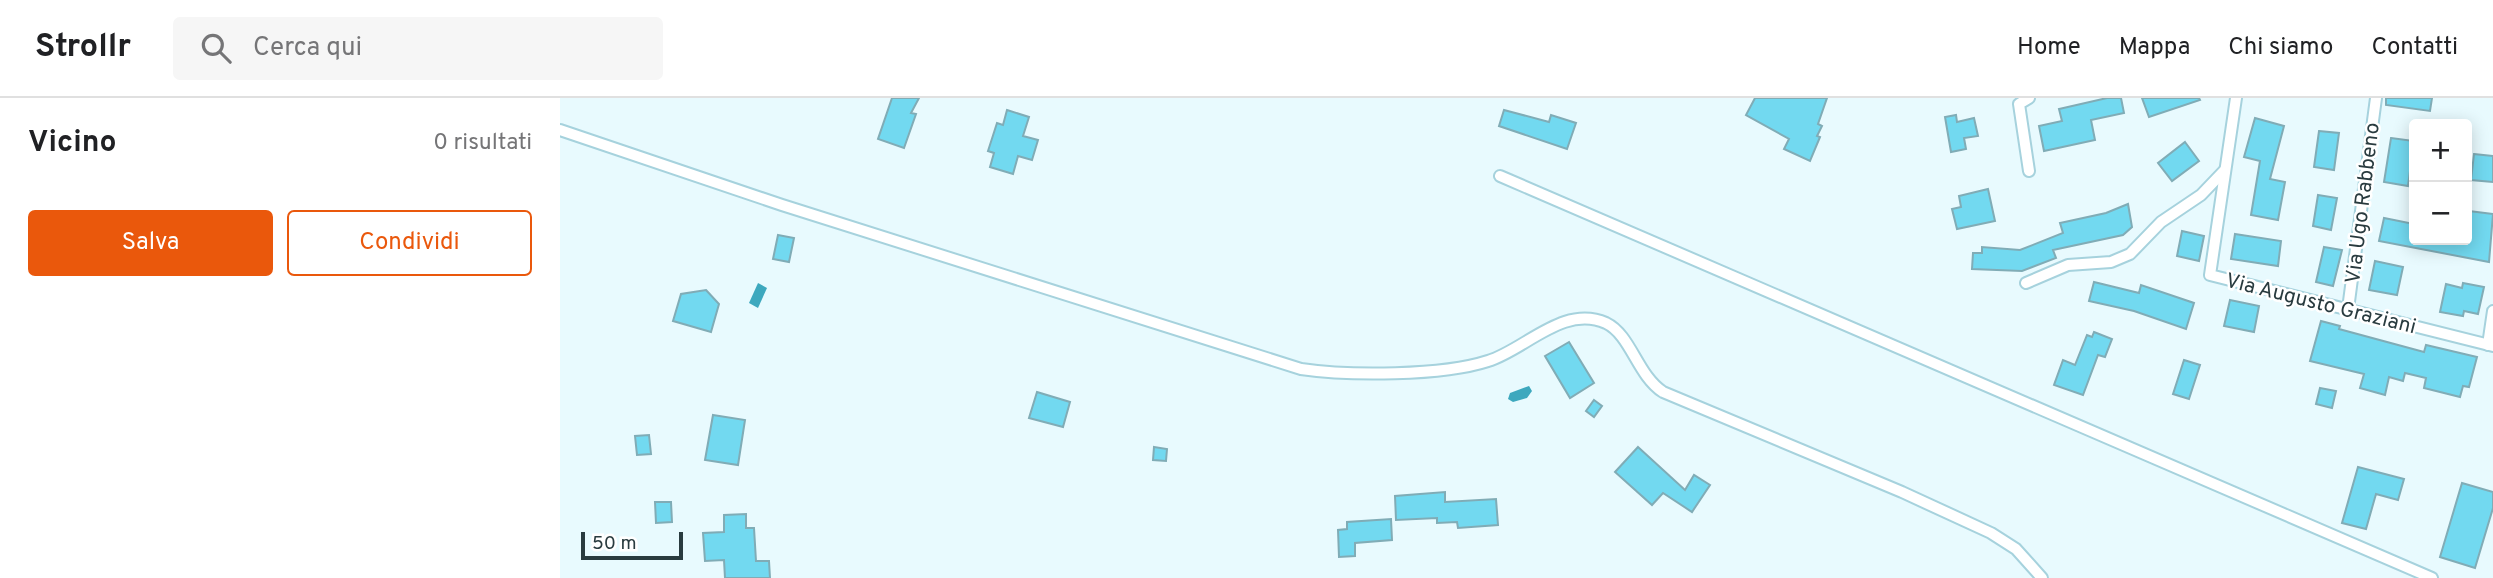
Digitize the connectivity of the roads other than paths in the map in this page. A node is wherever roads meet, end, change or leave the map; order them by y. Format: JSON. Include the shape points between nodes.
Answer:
{"nodes":[{"id":1,"x":2029,"y":98,"type":"edge"},
{"id":2,"x":2236,"y":98,"type":"edge"},
{"id":3,"x":2376,"y":98,"type":"edge"},
{"id":4,"x":560,"y":130,"type":"edge"},
{"id":5,"x":2029,"y":171,"type":"dead end"},
{"id":6,"x":2224,"y":171,"type":"junction"},
{"id":7,"x":1500,"y":176,"type":"dead end"},
{"id":8,"x":2026,"y":283,"type":"dead end"},
{"id":9,"x":2348,"y":309,"type":"junction"},
{"id":10,"x":2493,"y":311,"type":"edge"},
{"id":11,"x":2490,"y":345,"type":"edge"},
{"id":12,"x":2042,"y":578,"type":"edge"},
{"id":13,"x":2432,"y":578,"type":"edge"}],
"edges":[{"from":1,"to":5,"type":"street","via":[[2019,104]]},
{"from":2,"to":6,"type":"street","name":"Via Augusto Graziani"},
{"from":3,"to":9,"type":"street","name":"Via Ugo Rabbeno"},
{"from":4,"to":12,"type":"street","via":[[1292,367],[1355,373],[1471,365],[1501,356],[1559,324],[1602,322],[1618,332],[1644,375],[1663,392],[1991,533],[2016,549]]},
{"from":6,"to":8,"type":"street","via":[[2130,254],[2111,262],[2068,265]]},
{"from":6,"to":9,"type":"street","name":"Via Augusto Graziani","via":[[2210,275]]},
{"from":7,"to":13,"type":"street"},
{"from":9,"to":11,"type":"street","name":"Via Augusto Graziani"},
{"from":10,"to":11,"type":"street"}]}
